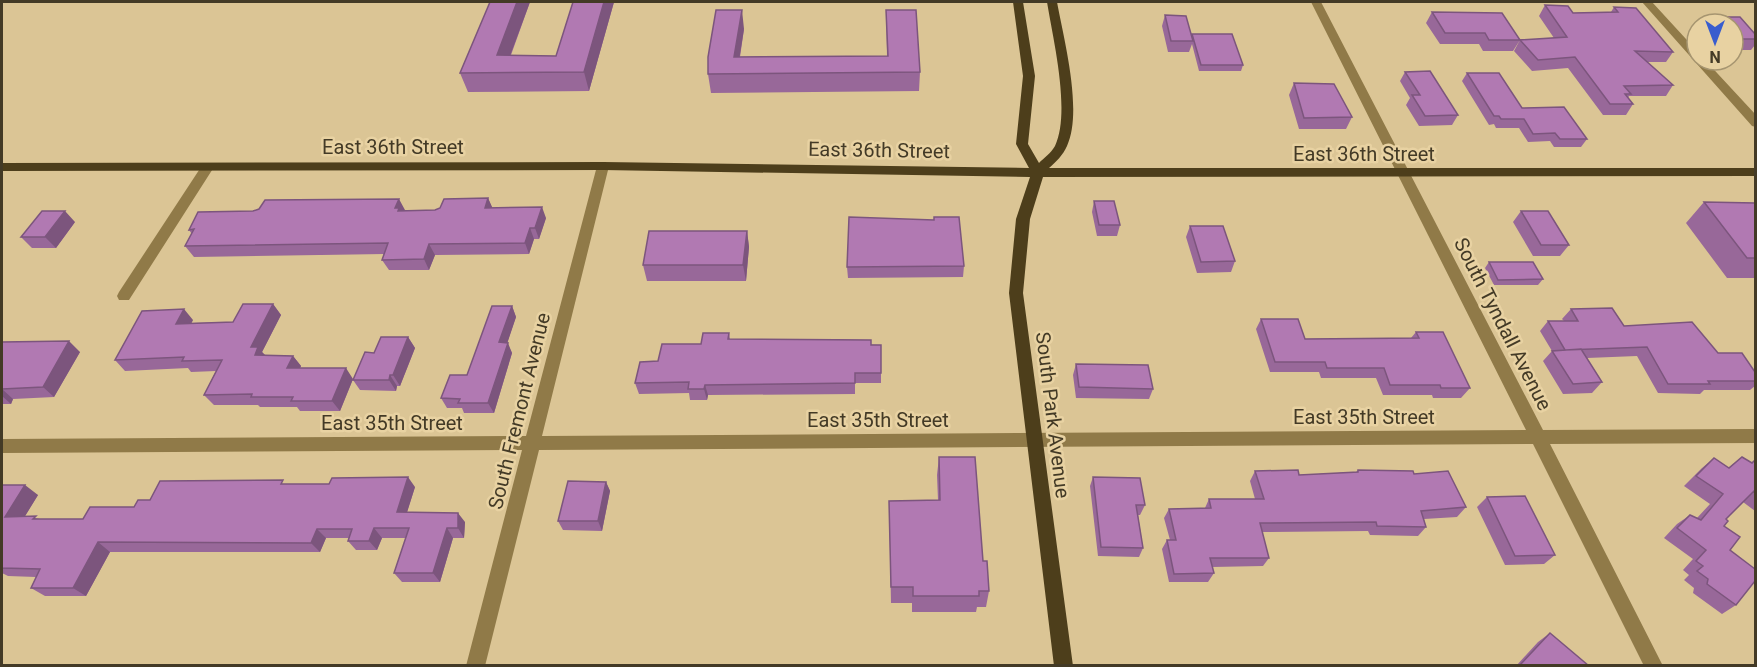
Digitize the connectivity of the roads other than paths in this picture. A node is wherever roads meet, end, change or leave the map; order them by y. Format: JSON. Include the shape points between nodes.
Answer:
{"nodes":[{"id":1,"x":1018,"y":2,"type":"edge"},
{"id":2,"x":1052,"y":2,"type":"edge"},
{"id":3,"x":1316,"y":2,"type":"edge"},
{"id":4,"x":1647,"y":2,"type":"edge"},
{"id":5,"x":1685,"y":44,"type":"edge"},
{"id":6,"x":1710,"y":72,"type":"edge"},
{"id":7,"x":1755,"y":123,"type":"edge"},
{"id":8,"x":603,"y":166,"type":"junction"},
{"id":9,"x":2,"y":167,"type":"edge"},
{"id":10,"x":208,"y":167,"type":"junction"},
{"id":11,"x":1038,"y":172,"type":"junction"},
{"id":12,"x":1755,"y":172,"type":"edge"},
{"id":13,"x":1402,"y":173,"type":"junction"},
{"id":14,"x":124,"y":296,"type":"dead end"},
{"id":15,"x":1755,"y":436,"type":"edge"},
{"id":16,"x":1537,"y":437,"type":"junction"},
{"id":17,"x":1035,"y":440,"type":"junction"},
{"id":18,"x":533,"y":443,"type":"junction"},
{"id":19,"x":2,"y":446,"type":"edge"},
{"id":20,"x":475,"y":666,"type":"edge"},
{"id":21,"x":1064,"y":666,"type":"edge"},
{"id":22,"x":1654,"y":666,"type":"edge"}],
"edges":[{"from":1,"to":11,"type":"main road","via":[[1029,76],[1022,144]]},
{"from":2,"to":11,"type":"main road","name":"South Park Avenue","via":[[1066,105],[1062,146]]},
{"from":3,"to":13,"type":"street","name":"South Tyndall Avenue"},
{"from":4,"to":5,"type":"street"},
{"from":6,"to":7,"type":"street"},
{"from":8,"to":10,"type":"main road","name":"East 36th Street"},
{"from":8,"to":11,"type":"main road","name":"East 36th Street"},
{"from":8,"to":18,"type":"street","name":"South Fremont Avenue"},
{"from":9,"to":10,"type":"main road","name":"East 36th Street"},
{"from":10,"to":14,"type":"street"},
{"from":11,"to":13,"type":"main road","name":"East 36th Street"},
{"from":11,"to":17,"type":"main road","name":"South Park Avenue","via":[[1027,198],[1016,293]]},
{"from":12,"to":13,"type":"main road","name":"East 36th Street"},
{"from":13,"to":16,"type":"street","name":"South Tyndall Avenue"},
{"from":15,"to":16,"type":"street","name":"East 35th Street"},
{"from":16,"to":17,"type":"street","name":"East 35th Street"},
{"from":16,"to":22,"type":"street","name":"South Tyndall Avenue"},
{"from":17,"to":18,"type":"street","name":"East 35th Street"},
{"from":17,"to":21,"type":"main road","name":"South Park Avenue"},
{"from":18,"to":19,"type":"street","name":"East 35th Street"},
{"from":18,"to":20,"type":"street","name":"South Fremont Avenue"}]}
